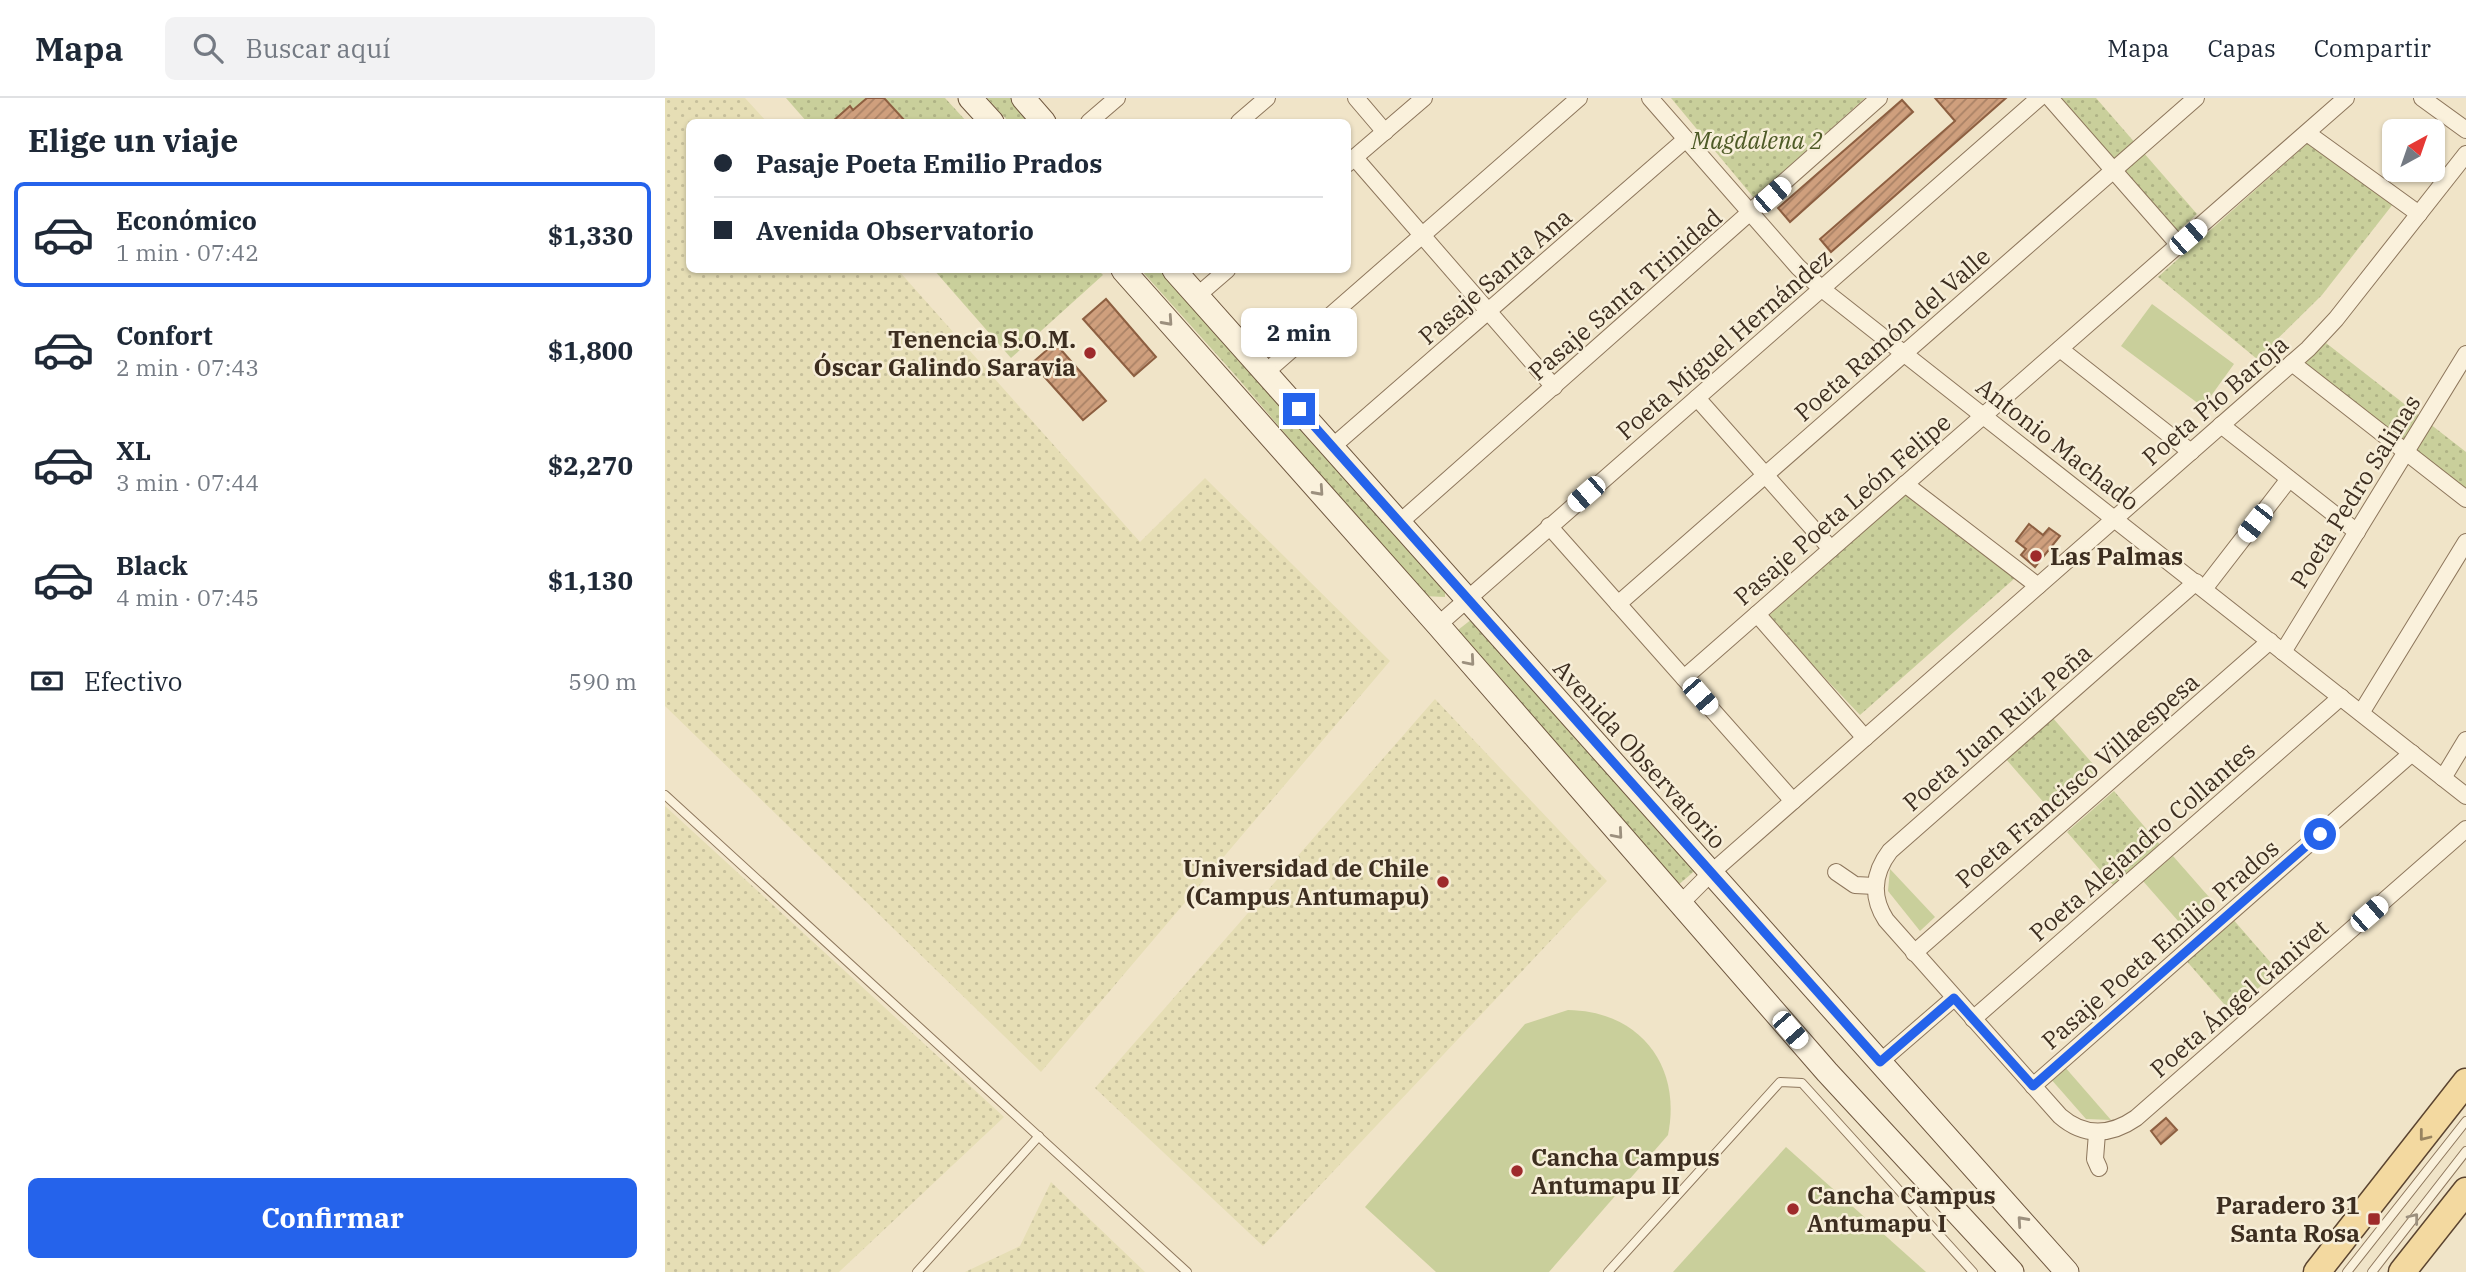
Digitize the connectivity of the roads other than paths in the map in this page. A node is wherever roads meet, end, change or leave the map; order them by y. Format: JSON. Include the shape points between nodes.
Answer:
{"nodes":[{"id":1,"x":970,"y":98,"type":"edge"},
{"id":2,"x":1023,"y":98,"type":"edge"},
{"id":3,"x":1117,"y":98,"type":"edge"},
{"id":4,"x":1267,"y":98,"type":"edge"},
{"id":5,"x":1356,"y":98,"type":"edge"},
{"id":6,"x":1424,"y":98,"type":"edge"},
{"id":7,"x":1579,"y":98,"type":"edge"},
{"id":8,"x":1650,"y":98,"type":"edge"},
{"id":9,"x":1879,"y":98,"type":"edge"},
{"id":10,"x":2039,"y":98,"type":"edge"},
{"id":11,"x":2050,"y":98,"type":"edge"},
{"id":12,"x":2196,"y":98,"type":"edge"},
{"id":13,"x":2346,"y":98,"type":"edge"},
{"id":14,"x":2422,"y":98,"type":"edge"},
{"id":15,"x":989,"y":119,"type":"edge"},
{"id":16,"x":1041,"y":119,"type":"edge"},
{"id":17,"x":1093,"y":119,"type":"edge"},
{"id":18,"x":1242,"y":119,"type":"edge"},
{"id":19,"x":2466,"y":130,"type":"edge"},
{"id":20,"x":1385,"y":132,"type":"junction"},
{"id":21,"x":2307,"y":132,"type":"junction"},
{"id":22,"x":1686,"y":139,"type":"junction"},
{"id":23,"x":2466,"y":154,"type":"edge"},
{"id":24,"x":1351,"y":161,"type":"edge"},
{"id":25,"x":2113,"y":170,"type":"junction"},
{"id":26,"x":1751,"y":213,"type":"junction"},
{"id":27,"x":2419,"y":214,"type":"junction"},
{"id":28,"x":1423,"y":237,"type":"junction"},
{"id":29,"x":2179,"y":245,"type":"junction"},
{"id":30,"x":1126,"y":273,"type":"edge"},
{"id":31,"x":1177,"y":273,"type":"edge"},
{"id":32,"x":1224,"y":273,"type":"edge"},
{"id":33,"x":1822,"y":289,"type":"junction"},
{"id":34,"x":1198,"y":295,"type":"junction"},
{"id":35,"x":1488,"y":313,"type":"junction"},
{"id":36,"x":2060,"y":349,"type":"junction"},
{"id":37,"x":1906,"y":353,"type":"junction"},
{"id":38,"x":2466,"y":354,"type":"edge"},
{"id":39,"x":2292,"y":363,"type":"junction"},
{"id":40,"x":1266,"y":372,"type":"junction"},
{"id":41,"x":1553,"y":387,"type":"junction"},
{"id":42,"x":1697,"y":398,"type":"junction"},
{"id":43,"x":1984,"y":415,"type":"junction"},
{"id":44,"x":2221,"y":425,"type":"junction"},
{"id":45,"x":1332,"y":447,"type":"junction"},
{"id":46,"x":2191,"y":452,"type":"junction"},
{"id":47,"x":2406,"y":452,"type":"junction"},
{"id":48,"x":1766,"y":475,"type":"junction"},
{"id":49,"x":2289,"y":479,"type":"junction"},
{"id":50,"x":1905,"y":484,"type":"junction"},
{"id":51,"x":2466,"y":499,"type":"edge"},
{"id":52,"x":2115,"y":519,"type":"junction"},
{"id":53,"x":1399,"y":523,"type":"junction"},
{"id":54,"x":1549,"y":526,"type":"junction"},
{"id":55,"x":2357,"y":532,"type":"junction"},
{"id":56,"x":2466,"y":542,"type":"edge"},
{"id":57,"x":1831,"y":549,"type":"junction"},
{"id":58,"x":2038,"y":586,"type":"junction"},
{"id":59,"x":2200,"y":586,"type":"junction"},
{"id":60,"x":1467,"y":599,"type":"junction"},
{"id":61,"x":1618,"y":604,"type":"junction"},
{"id":62,"x":1757,"y":614,"type":"junction"},
{"id":63,"x":1438,"y":625,"type":"junction"},
{"id":64,"x":2270,"y":641,"type":"junction"},
{"id":65,"x":2283,"y":652,"type":"junction"},
{"id":66,"x":1684,"y":678,"type":"junction"},
{"id":67,"x":2341,"y":697,"type":"junction"},
{"id":68,"x":2361,"y":713,"type":"junction"},
{"id":69,"x":1865,"y":738,"type":"junction"},
{"id":70,"x":2466,"y":740,"type":"edge"},
{"id":71,"x":2412,"y":753,"type":"junction"},
{"id":72,"x":2443,"y":778,"type":"junction"},
{"id":73,"x":665,"y":795,"type":"edge"},
{"id":74,"x":2466,"y":796,"type":"edge"},
{"id":75,"x":1793,"y":801,"type":"junction"},
{"id":76,"x":2466,"y":829,"type":"edge"},
{"id":77,"x":1836,"y":872,"type":"dead end"},
{"id":78,"x":1711,"y":873,"type":"junction"},
{"id":79,"x":1875,"y":886,"type":"junction"},
{"id":80,"x":1676,"y":901,"type":"junction"},
{"id":81,"x":1914,"y":953,"type":"junction"},
{"id":82,"x":1954,"y":998,"type":"junction"},
{"id":83,"x":1973,"y":1019,"type":"junction"},
{"id":84,"x":1880,"y":1062,"type":"junction"},
{"id":85,"x":2466,"y":1082,"type":"edge"},
{"id":86,"x":2033,"y":1086,"type":"junction"},
{"id":87,"x":2466,"y":1121,"type":"edge"},
{"id":88,"x":2097,"y":1133,"type":"junction"},
{"id":89,"x":1038,"y":1136,"type":"junction"},
{"id":90,"x":2466,"y":1151,"type":"edge"},
{"id":91,"x":2099,"y":1168,"type":"dead end"},
{"id":92,"x":2466,"y":1191,"type":"edge"},
{"id":93,"x":917,"y":1272,"type":"edge"},
{"id":94,"x":1187,"y":1272,"type":"edge"},
{"id":95,"x":1608,"y":1272,"type":"edge"},
{"id":96,"x":1973,"y":1272,"type":"edge"},
{"id":97,"x":2012,"y":1272,"type":"edge"},
{"id":98,"x":2067,"y":1272,"type":"edge"},
{"id":99,"x":2317,"y":1272,"type":"edge"},
{"id":100,"x":2347,"y":1272,"type":"edge"},
{"id":101,"x":2372,"y":1272,"type":"edge"},
{"id":102,"x":2402,"y":1272,"type":"edge"}],
"edges":[{"from":1,"to":15,"type":"main road"},
{"from":2,"to":16,"type":"main road"},
{"from":3,"to":17,"type":"street"},
{"from":4,"to":18,"type":"street"},
{"from":5,"to":20,"type":"street"},
{"from":6,"to":20,"type":"street"},
{"from":7,"to":28,"type":"street"},
{"from":8,"to":22,"type":"street","name":"Antonio Machado"},
{"from":9,"to":26,"type":"street","name":"Pasaje Santa Trinidad"},
{"from":10,"to":33,"type":"street","name":"Poeta Miguel Hernández"},
{"from":11,"to":25,"type":"street"},
{"from":12,"to":25,"type":"street","name":"Poeta Ramón del Valle"},
{"from":13,"to":21,"type":"street","name":"Pasaje Poeta León Felipe"},
{"from":14,"to":19,"type":"street"},
{"from":20,"to":24,"type":"street"},
{"from":21,"to":27,"type":"street"},
{"from":21,"to":29,"type":"street","name":"Pasaje Poeta León Felipe"},
{"from":22,"to":26,"type":"street","name":"Antonio Machado"},
{"from":22,"to":35,"type":"street","name":"Pasaje Santa Ana"},
{"from":23,"to":27,"type":"street","name":"Poeta Pío Baroja"},
{"from":24,"to":28,"type":"street"},
{"from":25,"to":29,"type":"street"},
{"from":25,"to":37,"type":"street","name":"Poeta Ramón del Valle"},
{"from":26,"to":33,"type":"street","name":"Antonio Machado"},
{"from":26,"to":41,"type":"street","name":"Pasaje Santa Trinidad"},
{"from":27,"to":39,"type":"street","name":"Poeta Pío Baroja","via":[[2336,319]]},
{"from":28,"to":35,"type":"street"},
{"from":28,"to":40,"type":"street"},
{"from":29,"to":36,"type":"street","name":"Pasaje Poeta León Felipe"},
{"from":30,"to":63,"type":"main road","one_way":true},
{"from":31,"to":34,"type":"main road","name":"Avenida Observatorio"},
{"from":32,"to":34,"type":"street"},
{"from":33,"to":37,"type":"street","name":"Antonio Machado"},
{"from":33,"to":42,"type":"street","name":"Poeta Miguel Hernández"},
{"from":34,"to":40,"type":"main road","name":"Avenida Observatorio"},
{"from":35,"to":41,"type":"street"},
{"from":35,"to":45,"type":"street","name":"Pasaje Santa Ana"},
{"from":36,"to":43,"type":"street","name":"Pasaje Poeta León Felipe"},
{"from":36,"to":46,"type":"street"},
{"from":37,"to":43,"type":"street","name":"Antonio Machado"},
{"from":37,"to":48,"type":"street","name":"Poeta Ramón del Valle"},
{"from":38,"to":47,"type":"street","name":"Poeta Pedro Salinas"},
{"from":39,"to":44,"type":"street","name":"Poeta Pío Baroja"},
{"from":39,"to":47,"type":"street"},
{"from":40,"to":45,"type":"main road","name":"Avenida Observatorio"},
{"from":41,"to":53,"type":"street","name":"Pasaje Santa Trinidad"},
{"from":42,"to":48,"type":"street"},
{"from":42,"to":54,"type":"street","name":"Poeta Miguel Hernández"},
{"from":43,"to":50,"type":"street","name":"Pasaje Poeta León Felipe"},
{"from":43,"to":52,"type":"street","name":"Antonio Machado"},
{"from":44,"to":46,"type":"street","name":"Poeta Pío Baroja"},
{"from":44,"to":49,"type":"street"},
{"from":45,"to":53,"type":"main road","name":"Avenida Observatorio"},
{"from":46,"to":52,"type":"street","name":"Poeta Pío Baroja"},
{"from":47,"to":51,"type":"street"},
{"from":47,"to":55,"type":"street","name":"Poeta Pedro Salinas"},
{"from":48,"to":57,"type":"street"},
{"from":48,"to":61,"type":"street","name":"Poeta Ramón del Valle"},
{"from":49,"to":55,"type":"street"},
{"from":49,"to":59,"type":"street","name":"Poeta Juan Ruiz Peña"},
{"from":50,"to":57,"type":"street","name":"Pasaje Poeta León Felipe"},
{"from":50,"to":58,"type":"street"},
{"from":52,"to":58,"type":"street","name":"Poeta Pío Baroja"},
{"from":52,"to":59,"type":"street","name":"Antonio Machado"},
{"from":53,"to":60,"type":"main road","name":"Avenida Observatorio"},
{"from":54,"to":60,"type":"street","name":"Poeta Miguel Hernández"},
{"from":54,"to":61,"type":"street"},
{"from":55,"to":65,"type":"street","name":"Poeta Pedro Salinas"},
{"from":56,"to":68,"type":"street"},
{"from":57,"to":62,"type":"street","name":"Pasaje Poeta León Felipe"},
{"from":58,"to":69,"type":"street","name":"Poeta Pío Baroja"},
{"from":59,"to":64,"type":"street","name":"Antonio Machado"},
{"from":59,"to":79,"type":"street","name":"Poeta Juan Ruiz Peña","via":[[1890,851]]},
{"from":60,"to":63,"type":"street","name":"Poeta Miguel Hernández"},
{"from":60,"to":78,"type":"main road","name":"Avenida Observatorio"},
{"from":61,"to":66,"type":"street"},
{"from":62,"to":66,"type":"street","name":"Pasaje Poeta León Felipe"},
{"from":62,"to":69,"type":"street"},
{"from":63,"to":80,"type":"main road","one_way":true},
{"from":64,"to":65,"type":"street","name":"Antonio Machado"},
{"from":64,"to":81,"type":"street","name":"Poeta Francisco Villaespesa"},
{"from":65,"to":67,"type":"street","name":"Antonio Machado"},
{"from":66,"to":75,"type":"street"},
{"from":67,"to":68,"type":"street","name":"Antonio Machado"},
{"from":67,"to":83,"type":"street","name":"Poeta Alejandro Collantes"},
{"from":68,"to":71,"type":"street","name":"Antonio Machado"},
{"from":69,"to":75,"type":"street","name":"Poeta Pío Baroja"},
{"from":70,"to":72,"type":"street"},
{"from":71,"to":72,"type":"street","name":"Antonio Machado"},
{"from":71,"to":86,"type":"street","name":"Pasaje Poeta Emilio Prados"},
{"from":72,"to":74,"type":"street","name":"Antonio Machado"},
{"from":73,"to":89,"type":"lane"},
{"from":75,"to":78,"type":"street","name":"Poeta Pío Baroja"},
{"from":76,"to":88,"type":"street","name":"Poeta Ángel Ganivet","via":[[2136,1118],[2118,1129]]},
{"from":77,"to":79,"type":"street","via":[[1848,883]]},
{"from":78,"to":80,"type":"street","name":"Poeta Pío Baroja","via":[[1696,877]]},
{"from":78,"to":84,"type":"main road","name":"Avenida Observatorio"},
{"from":79,"to":81,"type":"street","via":[[1881,911]]},
{"from":80,"to":97,"type":"main road"},
{"from":81,"to":82,"type":"street"},
{"from":82,"to":83,"type":"street"},
{"from":82,"to":84,"type":"street"},
{"from":83,"to":86,"type":"street"},
{"from":98,"to":84,"type":"main road","name":"Avenida Observatorio","one_way":true},
{"from":85,"to":99,"type":"main road","one_way":true},
{"from":86,"to":88,"type":"street","via":[[2067,1123]]},
{"from":87,"to":100,"type":"lane"},
{"from":88,"to":91,"type":"street"},
{"from":89,"to":93,"type":"lane"},
{"from":89,"to":94,"type":"lane"},
{"from":101,"to":90,"type":"lane","one_way":true},
{"from":92,"to":102,"type":"main road"},
{"from":95,"to":96,"type":"lane","via":[[1780,1082],[1802,1083]]}]}
